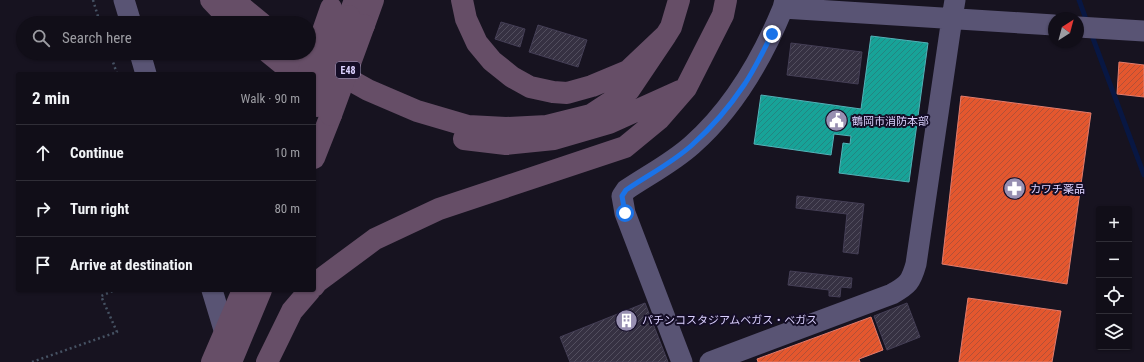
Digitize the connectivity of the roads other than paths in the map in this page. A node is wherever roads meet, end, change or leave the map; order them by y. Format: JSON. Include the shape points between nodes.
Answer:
{"nodes":[{"id":1,"x":124,"y":0,"type":"edge"},
{"id":2,"x":211,"y":0,"type":"edge"},
{"id":3,"x":234,"y":0,"type":"edge"},
{"id":4,"x":374,"y":0,"type":"edge"},
{"id":5,"x":462,"y":0,"type":"edge"},
{"id":6,"x":679,"y":0,"type":"edge"},
{"id":7,"x":726,"y":0,"type":"edge"},
{"id":8,"x":784,"y":4,"type":"edge"},
{"id":9,"x":953,"y":9,"type":"edge"},
{"id":10,"x":347,"y":10,"type":"edge"},
{"id":11,"x":129,"y":16,"type":"edge"},
{"id":12,"x":226,"y":16,"type":"edge"},
{"id":13,"x":252,"y":16,"type":"edge"},
{"id":14,"x":1048,"y":24,"type":"edge"},
{"id":15,"x":1084,"y":27,"type":"edge"},
{"id":16,"x":1144,"y":32,"type":"edge"},
{"id":17,"x":666,"y":35,"type":"junction"},
{"id":18,"x":142,"y":60,"type":"edge"},
{"id":19,"x":278,"y":60,"type":"edge"},
{"id":20,"x":314,"y":60,"type":"edge"},
{"id":21,"x":145,"y":72,"type":"edge"},
{"id":22,"x":298,"y":72,"type":"edge"},
{"id":23,"x":309,"y":72,"type":"edge"},
{"id":24,"x":316,"y":81,"type":"edge"},
{"id":25,"x":686,"y":88,"type":"junction"},
{"id":26,"x":321,"y":111,"type":"edge"},
{"id":27,"x":316,"y":145,"type":"edge"},
{"id":28,"x":316,"y":284,"type":"edge"},
{"id":29,"x":213,"y":292,"type":"edge"},
{"id":30,"x":229,"y":292,"type":"edge"},
{"id":31,"x":242,"y":292,"type":"edge"},
{"id":32,"x":260,"y":292,"type":"edge"},
{"id":33,"x":308,"y":292,"type":"edge"},
{"id":34,"x":200,"y":362,"type":"edge"},
{"id":35,"x":212,"y":362,"type":"edge"},
{"id":36,"x":233,"y":362,"type":"edge"},
{"id":37,"x":267,"y":362,"type":"edge"},
{"id":38,"x":682,"y":362,"type":"edge"},
{"id":39,"x":710,"y":362,"type":"edge"}],
"edges":[{"from":1,"to":11,"type":"street"},
{"from":2,"to":12,"type":"highway"},
{"from":3,"to":13,"type":"highway"},
{"from":4,"to":10,"type":"highway","number":"E48"},
{"from":5,"to":17,"type":"highway","via":[[466,19],[477,43],[492,61],[530,88],[552,92],[568,93],[628,71]]},
{"from":6,"to":17,"type":"highway"},
{"from":7,"to":25,"type":"highway","via":[[722,15]]},
{"from":8,"to":9,"type":"street"},
{"from":8,"to":38,"type":"street","via":[[772,34],[744,85],[710,128],[692,146],[626,190],[622,196],[625,213]]},
{"from":9,"to":14,"type":"street"},
{"from":9,"to":39,"type":"street","via":[[912,279],[892,294]]},
{"from":10,"to":23,"type":"highway","bridge":true},
{"from":10,"to":26,"type":"highway","number":"E48","bridge":true},
{"from":15,"to":16,"type":"street"},
{"from":17,"to":20,"type":"highway","via":[[629,90],[591,114],[547,126],[468,126],[417,111],[368,90]]},
{"from":18,"to":21,"type":"street"},
{"from":19,"to":22,"type":"highway"},
{"from":24,"to":25,"type":"highway","via":[[414,125],[468,140],[506,144],[554,139],[610,123]]},
{"from":25,"to":28,"type":"highway","via":[[659,119],[625,147],[439,209],[375,239]]},
{"from":26,"to":27,"type":"highway","number":"E48"},
{"from":29,"to":36,"type":"street"},
{"from":30,"to":34,"type":"highway"},
{"from":31,"to":35,"type":"highway","bridge":true},
{"from":32,"to":36,"type":"highway","bridge":true},
{"from":33,"to":37,"type":"highway","via":[[292,311]]}]}
